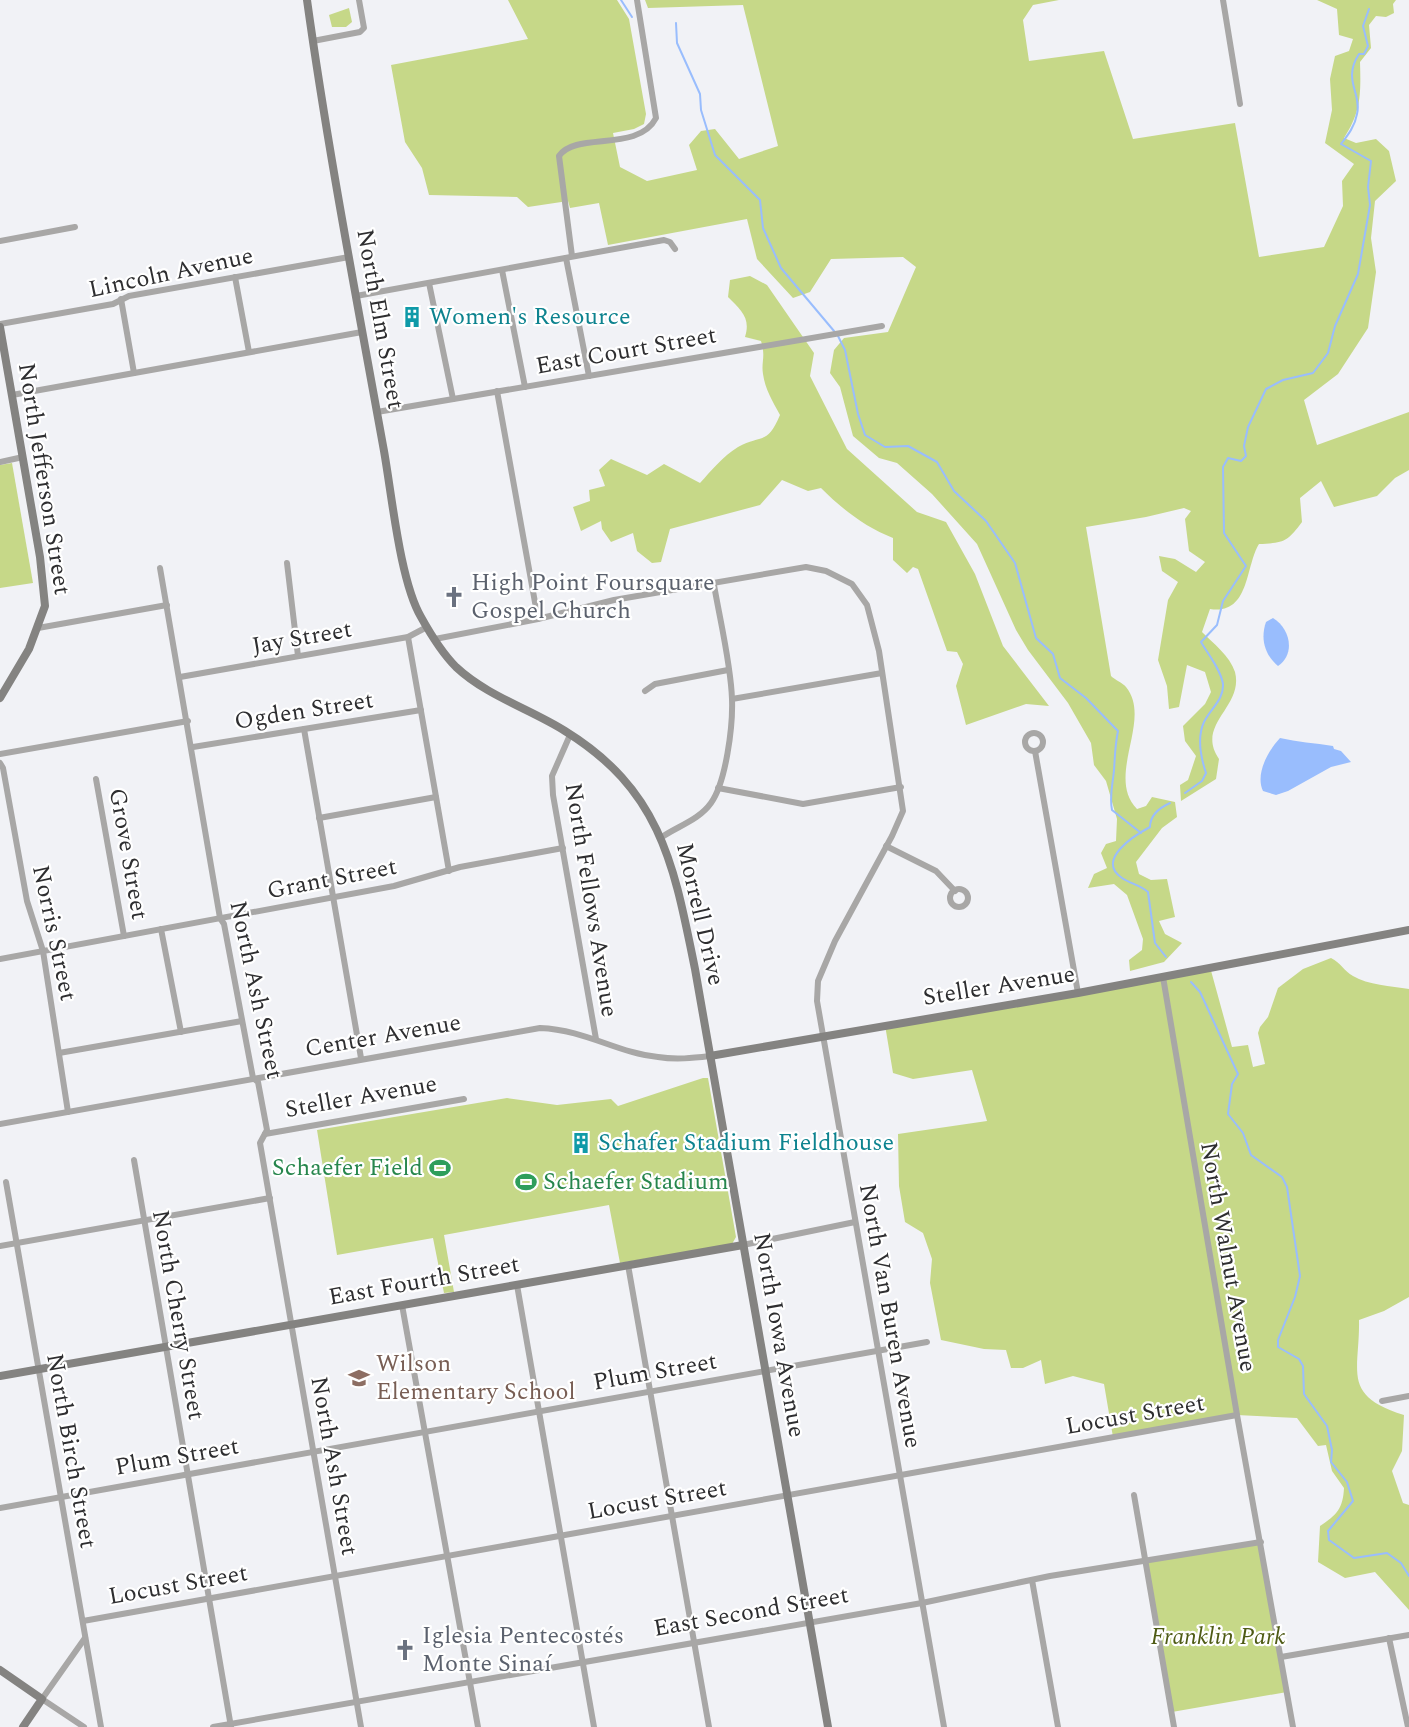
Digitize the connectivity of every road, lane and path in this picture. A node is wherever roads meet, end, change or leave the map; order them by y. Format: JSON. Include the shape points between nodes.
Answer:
{"nodes":[{"id":1,"x":307,"y":0,"type":"edge"},
{"id":2,"x":359,"y":0,"type":"edge"},
{"id":3,"x":637,"y":0,"type":"edge"},
{"id":4,"x":1223,"y":0,"type":"edge"},
{"id":5,"x":313,"y":41,"type":"junction"},
{"id":6,"x":1240,"y":104,"type":"dead end"},
{"id":7,"x":75,"y":227,"type":"dead end"},
{"id":8,"x":0,"y":241,"type":"edge"},
{"id":9,"x":675,"y":249,"type":"dead end"},
{"id":10,"x":349,"y":257,"type":"junction"},
{"id":11,"x":569,"y":257,"type":"junction"},
{"id":12,"x":502,"y":270,"type":"junction"},
{"id":13,"x":235,"y":277,"type":"junction"},
{"id":14,"x":429,"y":283,"type":"junction"},
{"id":15,"x":356,"y":296,"type":"junction"},
{"id":16,"x":121,"y":299,"type":"junction"},
{"id":17,"x":0,"y":326,"type":"edge"},
{"id":18,"x":882,"y":326,"type":"dead end"},
{"id":19,"x":363,"y":332,"type":"junction"},
{"id":20,"x":249,"y":352,"type":"junction"},
{"id":21,"x":134,"y":373,"type":"junction"},
{"id":22,"x":589,"y":376,"type":"junction"},
{"id":23,"x":525,"y":387,"type":"junction"},
{"id":24,"x":497,"y":391,"type":"junction"},
{"id":25,"x":12,"y":395,"type":"junction"},
{"id":26,"x":453,"y":399,"type":"junction"},
{"id":27,"x":377,"y":412,"type":"junction"},
{"id":28,"x":23,"y":457,"type":"junction"},
{"id":29,"x":0,"y":462,"type":"edge"},
{"id":30,"x":287,"y":563,"type":"dead end"},
{"id":31,"x":160,"y":568,"type":"dead end"},
{"id":32,"x":714,"y":585,"type":"junction"},
{"id":33,"x":167,"y":605,"type":"junction"},
{"id":34,"x":538,"y":619,"type":"junction"},
{"id":35,"x":427,"y":627,"type":"junction"},
{"id":36,"x":38,"y":628,"type":"junction"},
{"id":37,"x":408,"y":637,"type":"junction"},
{"id":38,"x":435,"y":639,"type":"junction"},
{"id":39,"x":298,"y":656,"type":"junction"},
{"id":40,"x":728,"y":670,"type":"junction"},
{"id":41,"x":882,"y":673,"type":"junction"},
{"id":42,"x":180,"y":677,"type":"junction"},
{"id":43,"x":645,"y":692,"type":"dead end"},
{"id":44,"x":0,"y":698,"type":"edge"},
{"id":45,"x":732,"y":699,"type":"junction"},
{"id":46,"x":421,"y":710,"type":"junction"},
{"id":47,"x":188,"y":721,"type":"junction"},
{"id":48,"x":304,"y":729,"type":"junction"},
{"id":49,"x":570,"y":735,"type":"junction"},
{"id":50,"x":193,"y":747,"type":"junction"},
{"id":51,"x":1035,"y":751,"type":"dead end"},
{"id":52,"x":0,"y":754,"type":"edge"},
{"id":53,"x":0,"y":763,"type":"edge"},
{"id":54,"x":96,"y":779,"type":"dead end"},
{"id":55,"x":901,"y":787,"type":"junction"},
{"id":56,"x":718,"y":788,"type":"junction"},
{"id":57,"x":436,"y":797,"type":"junction"},
{"id":58,"x":319,"y":818,"type":"junction"},
{"id":59,"x":662,"y":837,"type":"junction"},
{"id":60,"x":886,"y":846,"type":"junction"},
{"id":61,"x":562,"y":848,"type":"junction"},
{"id":62,"x":449,"y":871,"type":"junction"},
{"id":63,"x":955,"y":891,"type":"dead end"},
{"id":64,"x":332,"y":898,"type":"junction"},
{"id":65,"x":220,"y":918,"type":"junction"},
{"id":66,"x":161,"y":929,"type":"junction"},
{"id":67,"x":1409,"y":930,"type":"edge"},
{"id":68,"x":124,"y":936,"type":"junction"},
{"id":69,"x":43,"y":951,"type":"junction"},
{"id":70,"x":0,"y":959,"type":"edge"},
{"id":71,"x":1163,"y":977,"type":"junction"},
{"id":72,"x":1078,"y":993,"type":"junction"},
{"id":73,"x":243,"y":1021,"type":"junction"},
{"id":74,"x":181,"y":1032,"type":"junction"},
{"id":75,"x":822,"y":1036,"type":"junction"},
{"id":76,"x":596,"y":1039,"type":"junction"},
{"id":77,"x":59,"y":1053,"type":"junction"},
{"id":78,"x":710,"y":1056,"type":"junction"},
{"id":79,"x":361,"y":1058,"type":"junction"},
{"id":80,"x":253,"y":1078,"type":"junction"},
{"id":81,"x":464,"y":1099,"type":"dead end"},
{"id":82,"x":68,"y":1112,"type":"junction"},
{"id":83,"x":0,"y":1124,"type":"edge"},
{"id":84,"x":265,"y":1134,"type":"junction"},
{"id":85,"x":134,"y":1160,"type":"dead end"},
{"id":86,"x":6,"y":1182,"type":"dead end"},
{"id":87,"x":270,"y":1198,"type":"junction"},
{"id":88,"x":144,"y":1220,"type":"junction"},
{"id":89,"x":855,"y":1222,"type":"junction"},
{"id":90,"x":17,"y":1243,"type":"junction"},
{"id":91,"x":743,"y":1245,"type":"junction"},
{"id":92,"x":0,"y":1246,"type":"edge"},
{"id":93,"x":628,"y":1265,"type":"junction"},
{"id":94,"x":517,"y":1284,"type":"junction"},
{"id":95,"x":402,"y":1305,"type":"junction"},
{"id":96,"x":292,"y":1324,"type":"junction"},
{"id":97,"x":927,"y":1342,"type":"dead end"},
{"id":98,"x":166,"y":1347,"type":"junction"},
{"id":99,"x":878,"y":1351,"type":"junction"},
{"id":100,"x":39,"y":1369,"type":"junction"},
{"id":101,"x":766,"y":1371,"type":"junction"},
{"id":102,"x":0,"y":1376,"type":"edge"},
{"id":103,"x":650,"y":1391,"type":"junction"},
{"id":104,"x":1409,"y":1396,"type":"edge"},
{"id":105,"x":1382,"y":1401,"type":"dead end"},
{"id":106,"x":539,"y":1411,"type":"junction"},
{"id":107,"x":1237,"y":1415,"type":"junction"},
{"id":108,"x":426,"y":1431,"type":"junction"},
{"id":109,"x":314,"y":1451,"type":"junction"},
{"id":110,"x":187,"y":1473,"type":"junction"},
{"id":111,"x":900,"y":1475,"type":"junction"},
{"id":112,"x":788,"y":1495,"type":"junction"},
{"id":113,"x":1134,"y":1495,"type":"dead end"},
{"id":114,"x":61,"y":1496,"type":"junction"},
{"id":115,"x":0,"y":1508,"type":"edge"},
{"id":116,"x":673,"y":1516,"type":"junction"},
{"id":117,"x":561,"y":1536,"type":"junction"},
{"id":118,"x":1260,"y":1542,"type":"junction"},
{"id":119,"x":448,"y":1556,"type":"junction"},
{"id":120,"x":1146,"y":1560,"type":"junction"},
{"id":121,"x":335,"y":1576,"type":"junction"},
{"id":122,"x":1032,"y":1580,"type":"junction"},
{"id":123,"x":209,"y":1598,"type":"junction"},
{"id":124,"x":922,"y":1603,"type":"junction"},
{"id":125,"x":83,"y":1621,"type":"junction"},
{"id":126,"x":810,"y":1622,"type":"junction"},
{"id":127,"x":1409,"y":1635,"type":"edge"},
{"id":128,"x":85,"y":1636,"type":"junction"},
{"id":129,"x":1389,"y":1638,"type":"junction"},
{"id":130,"x":695,"y":1641,"type":"junction"},
{"id":131,"x":1281,"y":1656,"type":"junction"},
{"id":132,"x":583,"y":1662,"type":"junction"},
{"id":133,"x":0,"y":1670,"type":"edge"},
{"id":134,"x":470,"y":1682,"type":"junction"},
{"id":135,"x":42,"y":1698,"type":"junction"},
{"id":136,"x":357,"y":1702,"type":"junction"},
{"id":137,"x":231,"y":1725,"type":"edge"},
{"id":138,"x":22,"y":1727,"type":"edge"},
{"id":139,"x":84,"y":1727,"type":"edge"},
{"id":140,"x":101,"y":1727,"type":"edge"},
{"id":141,"x":213,"y":1727,"type":"edge"},
{"id":142,"x":361,"y":1727,"type":"edge"},
{"id":143,"x":478,"y":1727,"type":"edge"},
{"id":144,"x":594,"y":1727,"type":"edge"},
{"id":145,"x":710,"y":1727,"type":"edge"},
{"id":146,"x":828,"y":1727,"type":"edge"},
{"id":147,"x":944,"y":1727,"type":"edge"},
{"id":148,"x":1058,"y":1727,"type":"edge"},
{"id":149,"x":1174,"y":1727,"type":"edge"},
{"id":150,"x":1293,"y":1727,"type":"edge"},
{"id":151,"x":1408,"y":1727,"type":"edge"}],
"edges":[{"from":1,"to":5,"type":"main road","name":"North Elm Street"},
{"from":2,"to":5,"type":"street","via":[[364,28],[360,32]]},
{"from":3,"to":11,"type":"street","via":[[656,118],[650,129],[636,135],[562,151],[558,162]]},
{"from":4,"to":6,"type":"street"},
{"from":5,"to":10,"type":"main road","name":"North Elm Street"},
{"from":7,"to":8,"type":"street"},
{"from":9,"to":11,"type":"street","via":[[664,240]]},
{"from":10,"to":13,"type":"street","name":"Lincoln Avenue"},
{"from":10,"to":15,"type":"main road","name":"North Elm Street"},
{"from":11,"to":12,"type":"street"},
{"from":11,"to":22,"type":"street"},
{"from":12,"to":14,"type":"street"},
{"from":12,"to":23,"type":"street"},
{"from":13,"to":16,"type":"street","name":"Lincoln Avenue"},
{"from":13,"to":20,"type":"street"},
{"from":14,"to":15,"type":"street"},
{"from":14,"to":26,"type":"street"},
{"from":15,"to":19,"type":"main road","name":"North Elm Street"},
{"from":16,"to":17,"type":"street","name":"Lincoln Avenue","via":[[113,304]]},
{"from":16,"to":21,"type":"street"},
{"from":17,"to":25,"type":"main road","name":"North Jefferson Street"},
{"from":18,"to":22,"type":"street","name":"East Court Street"},
{"from":19,"to":20,"type":"street"},
{"from":19,"to":27,"type":"main road","name":"North Elm Street"},
{"from":20,"to":21,"type":"street"},
{"from":21,"to":25,"type":"street"},
{"from":22,"to":23,"type":"street","name":"East Court Street"},
{"from":23,"to":24,"type":"street","name":"East Court Street"},
{"from":24,"to":26,"type":"street","name":"East Court Street"},
{"from":24,"to":34,"type":"street"},
{"from":25,"to":28,"type":"main road","name":"North Jefferson Street"},
{"from":26,"to":27,"type":"street","name":"East Court Street"},
{"from":27,"to":35,"type":"main road","name":"North Elm Street","via":[[408,584]]},
{"from":28,"to":29,"type":"street"},
{"from":28,"to":36,"type":"main road","name":"North Jefferson Street","via":[[45,587],[45,606]]},
{"from":30,"to":39,"type":"street"},
{"from":31,"to":33,"type":"street","name":"North Ash Street"},
{"from":32,"to":34,"type":"street","via":[[614,600]]},
{"from":32,"to":40,"type":"street"},
{"from":32,"to":41,"type":"street","name":"North Van Buren Avenue","via":[[806,567],[826,571],[852,584],[867,605]]},
{"from":33,"to":36,"type":"street"},
{"from":33,"to":42,"type":"street","name":"North Ash Street"},
{"from":34,"to":38,"type":"street"},
{"from":35,"to":37,"type":"street","name":"Jay Street"},
{"from":35,"to":38,"type":"main road","name":"North Elm Street"},
{"from":36,"to":44,"type":"main road","name":"North Jefferson Street"},
{"from":37,"to":39,"type":"street","name":"Jay Street"},
{"from":37,"to":46,"type":"street"},
{"from":38,"to":49,"type":"main road","name":"Morrell Drive","via":[[456,667],[481,686]]},
{"from":39,"to":42,"type":"street","name":"Jay Street"},
{"from":40,"to":43,"type":"street","via":[[655,684]]},
{"from":40,"to":45,"type":"street"},
{"from":41,"to":45,"type":"street"},
{"from":41,"to":55,"type":"street","name":"North Van Buren Avenue"},
{"from":42,"to":47,"type":"street","name":"North Ash Street"},
{"from":45,"to":56,"type":"street","via":[[726,758]]},
{"from":46,"to":48,"type":"street","name":"Ogden Street"},
{"from":46,"to":57,"type":"street"},
{"from":47,"to":50,"type":"street","name":"North Ash Street"},
{"from":47,"to":52,"type":"street"},
{"from":48,"to":50,"type":"street","name":"Ogden Street"},
{"from":48,"to":58,"type":"street"},
{"from":49,"to":59,"type":"main road","name":"Morrell Drive","via":[[603,759],[627,784]]},
{"from":49,"to":61,"type":"street","name":"North Fellows Avenue","via":[[552,776]]},
{"from":50,"to":65,"type":"street","name":"North Ash Street"},
{"from":51,"to":72,"type":"street"},
{"from":53,"to":69,"type":"street","name":"Norris Street","via":[[27,901]]},
{"from":54,"to":68,"type":"street","name":"Grove Street"},
{"from":55,"to":56,"type":"street","via":[[803,804]]},
{"from":55,"to":60,"type":"street","name":"North Van Buren Avenue","via":[[903,811]]},
{"from":56,"to":59,"type":"street","via":[[699,815]]},
{"from":57,"to":58,"type":"street"},
{"from":57,"to":62,"type":"street"},
{"from":58,"to":64,"type":"street"},
{"from":59,"to":78,"type":"main road","name":"Morrell Drive","via":[[680,895]]},
{"from":60,"to":63,"type":"street","via":[[936,871]]},
{"from":60,"to":75,"type":"street","name":"North Van Buren Avenue","via":[[835,941],[819,981],[817,1001]]},
{"from":61,"to":62,"type":"street","name":"Grant Street"},
{"from":61,"to":76,"type":"street","name":"North Fellows Avenue"},
{"from":62,"to":64,"type":"street","name":"Grant Street"},
{"from":64,"to":65,"type":"street","name":"Grant Street"},
{"from":64,"to":79,"type":"street"},
{"from":65,"to":66,"type":"street","name":"Grant Street"},
{"from":65,"to":73,"type":"street","name":"North Ash Street"},
{"from":66,"to":68,"type":"street","name":"Grant Street"},
{"from":66,"to":74,"type":"street"},
{"from":67,"to":71,"type":"main road","name":"Steller Avenue"},
{"from":68,"to":69,"type":"street","name":"Grant Street"},
{"from":69,"to":70,"type":"street","name":"Grant Street"},
{"from":69,"to":77,"type":"street","name":"Norris Street"},
{"from":71,"to":72,"type":"main road","name":"Steller Avenue"},
{"from":71,"to":107,"type":"street","name":"North Walnut Avenue"},
{"from":72,"to":75,"type":"main road","name":"Steller Avenue"},
{"from":73,"to":74,"type":"street"},
{"from":73,"to":80,"type":"street","name":"North Ash Street"},
{"from":74,"to":77,"type":"street"},
{"from":75,"to":78,"type":"main road","name":"Steller Avenue"},
{"from":75,"to":89,"type":"street","name":"North Van Buren Avenue"},
{"from":76,"to":78,"type":"street","name":"Steller Avenue","via":[[656,1057]]},
{"from":76,"to":79,"type":"street","name":"Center Avenue","via":[[564,1029],[540,1028]]},
{"from":77,"to":82,"type":"street","name":"Norris Street"},
{"from":78,"to":91,"type":"main road","name":"North Iowa Avenue"},
{"from":79,"to":80,"type":"street","name":"Center Avenue"},
{"from":80,"to":82,"type":"street","name":"Center Avenue"},
{"from":80,"to":84,"type":"street","name":"North Ash Street","via":[[259,1085]]},
{"from":81,"to":84,"type":"street","name":"Steller Avenue"},
{"from":82,"to":83,"type":"street","name":"Center Avenue"},
{"from":84,"to":87,"type":"street","name":"North Ash Street","via":[[260,1143]]},
{"from":85,"to":88,"type":"street","name":"North Cherry Street"},
{"from":86,"to":90,"type":"street","name":"North Birch Street"},
{"from":87,"to":88,"type":"street"},
{"from":87,"to":96,"type":"street","name":"North Ash Street"},
{"from":88,"to":90,"type":"street"},
{"from":88,"to":98,"type":"street","name":"North Cherry Street"},
{"from":89,"to":91,"type":"street","name":"East Fourth Street"},
{"from":89,"to":99,"type":"street","name":"North Van Buren Avenue"},
{"from":90,"to":92,"type":"street"},
{"from":90,"to":100,"type":"street","name":"North Birch Street"},
{"from":91,"to":93,"type":"main road","name":"East Fourth Street"},
{"from":91,"to":101,"type":"main road","name":"North Iowa Avenue"},
{"from":93,"to":94,"type":"main road","name":"East Fourth Street"},
{"from":93,"to":103,"type":"street"},
{"from":94,"to":95,"type":"main road","name":"East Fourth Street"},
{"from":94,"to":106,"type":"street"},
{"from":95,"to":96,"type":"main road","name":"East Fourth Street"},
{"from":95,"to":108,"type":"street"},
{"from":96,"to":98,"type":"main road","name":"East Fourth Street"},
{"from":96,"to":109,"type":"street","name":"North Ash Street"},
{"from":97,"to":99,"type":"street","name":"Plum Street"},
{"from":98,"to":100,"type":"main road","name":"East Fourth Street"},
{"from":98,"to":110,"type":"street","name":"North Cherry Street"},
{"from":99,"to":101,"type":"street","name":"Plum Street"},
{"from":99,"to":111,"type":"street","name":"North Van Buren Avenue"},
{"from":100,"to":102,"type":"main road","name":"East Fourth Street"},
{"from":100,"to":114,"type":"street","name":"North Birch Street"},
{"from":101,"to":103,"type":"street","name":"Plum Street"},
{"from":101,"to":112,"type":"main road","name":"North Iowa Avenue"},
{"from":103,"to":106,"type":"street","name":"Plum Street"},
{"from":103,"to":116,"type":"street"},
{"from":104,"to":105,"type":"street"},
{"from":106,"to":108,"type":"street","name":"Plum Street"},
{"from":106,"to":117,"type":"street"},
{"from":107,"to":111,"type":"street","name":"Locust Street"},
{"from":107,"to":118,"type":"street","name":"North Walnut Avenue"},
{"from":108,"to":109,"type":"street","name":"Plum Street"},
{"from":108,"to":119,"type":"street"},
{"from":109,"to":110,"type":"street","name":"Plum Street"},
{"from":109,"to":121,"type":"street","name":"North Ash Street"},
{"from":110,"to":114,"type":"street","name":"Plum Street"},
{"from":110,"to":123,"type":"street","name":"North Cherry Street"},
{"from":111,"to":112,"type":"street","name":"Locust Street"},
{"from":111,"to":124,"type":"street","name":"North Van Buren Avenue"},
{"from":112,"to":116,"type":"street","name":"Locust Street"},
{"from":112,"to":126,"type":"main road","name":"North Iowa Avenue"},
{"from":113,"to":120,"type":"street"},
{"from":114,"to":115,"type":"street","name":"Plum Street"},
{"from":114,"to":125,"type":"street","name":"North Birch Street"},
{"from":116,"to":117,"type":"street","name":"Locust Street"},
{"from":116,"to":130,"type":"street"},
{"from":117,"to":119,"type":"street","name":"Locust Street"},
{"from":117,"to":132,"type":"street"},
{"from":118,"to":120,"type":"street","name":"East Second Street"},
{"from":118,"to":131,"type":"street","name":"North Walnut Avenue"},
{"from":119,"to":121,"type":"street","name":"Locust Street"},
{"from":119,"to":134,"type":"street"},
{"from":120,"to":122,"type":"street","name":"East Second Street"},
{"from":120,"to":149,"type":"street"},
{"from":121,"to":123,"type":"street","name":"Locust Street"},
{"from":121,"to":136,"type":"street","name":"North Ash Street"},
{"from":122,"to":124,"type":"street","name":"East Second Street"},
{"from":122,"to":148,"type":"street"},
{"from":123,"to":125,"type":"street","name":"Locust Street"},
{"from":123,"to":137,"type":"street","name":"North Cherry Street"},
{"from":124,"to":126,"type":"street","name":"East Second Street"},
{"from":124,"to":147,"type":"street","name":"North Van Buren Avenue"},
{"from":125,"to":128,"type":"street","name":"North Birch Street"},
{"from":126,"to":130,"type":"street","name":"East Second Street"},
{"from":126,"to":146,"type":"main road","name":"North Iowa Avenue"},
{"from":127,"to":129,"type":"street"},
{"from":128,"to":135,"type":"street"},
{"from":128,"to":140,"type":"street","name":"North Birch Street"},
{"from":129,"to":131,"type":"street"},
{"from":129,"to":151,"type":"street"},
{"from":130,"to":132,"type":"street","name":"East Second Street"},
{"from":130,"to":145,"type":"street"},
{"from":131,"to":150,"type":"street","name":"North Walnut Avenue"},
{"from":132,"to":134,"type":"street","name":"East Second Street"},
{"from":132,"to":144,"type":"street"},
{"from":133,"to":135,"type":"main road"},
{"from":134,"to":136,"type":"street","name":"East Second Street"},
{"from":134,"to":143,"type":"street"},
{"from":135,"to":138,"type":"main road"},
{"from":135,"to":139,"type":"street"},
{"from":136,"to":137,"type":"street","name":"East Second Street"},
{"from":136,"to":142,"type":"street","name":"North Ash Street"},
{"from":137,"to":141,"type":"street","name":"East Second Street"}]}
